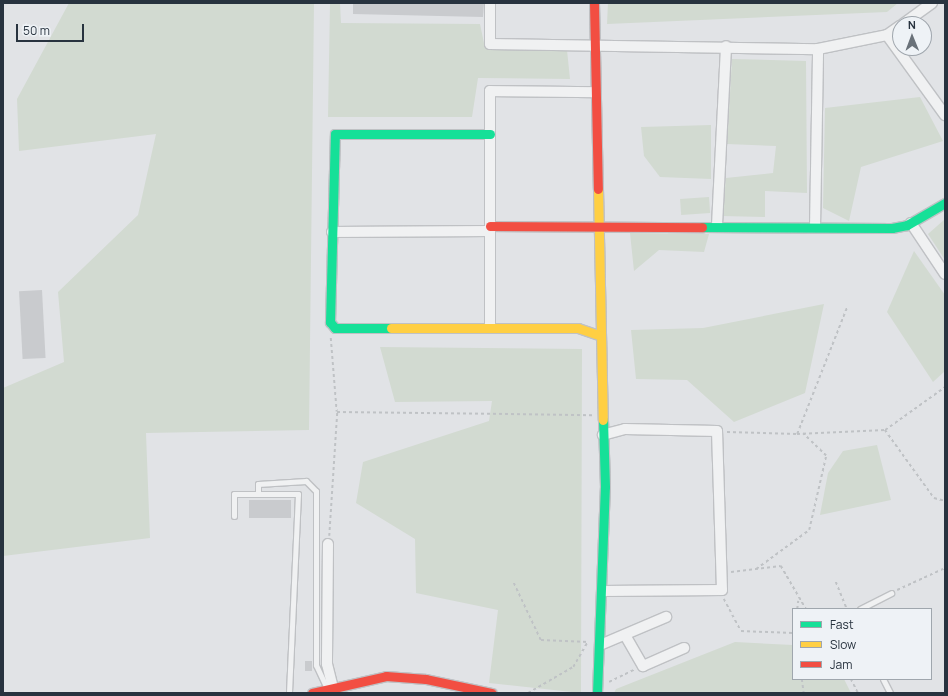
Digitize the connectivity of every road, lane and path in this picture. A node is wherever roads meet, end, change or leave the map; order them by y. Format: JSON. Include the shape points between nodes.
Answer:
{"nodes":[{"id":1,"x":490,"y":3,"type":"edge"},
{"id":2,"x":594,"y":3,"type":"edge"},
{"id":3,"x":932,"y":3,"type":"edge"},
{"id":4,"x":914,"y":16,"type":"edge"},
{"id":5,"x":892,"y":32,"type":"edge"},
{"id":6,"x":887,"y":36,"type":"junction"},
{"id":7,"x":592,"y":45,"type":"junction"},
{"id":8,"x":726,"y":46,"type":"junction"},
{"id":9,"x":818,"y":49,"type":"junction"},
{"id":10,"x":594,"y":92,"type":"junction"},
{"id":11,"x":945,"y":115,"type":"edge"},
{"id":12,"x":490,"y":134,"type":"junction"},
{"id":13,"x":945,"y":203,"type":"edge"},
{"id":14,"x":911,"y":223,"type":"junction"},
{"id":15,"x":717,"y":225,"type":"junction"},
{"id":16,"x":598,"y":227,"type":"junction"},
{"id":17,"x":815,"y":227,"type":"junction"},
{"id":18,"x":490,"y":228,"type":"junction"},
{"id":19,"x":332,"y":232,"type":"junction"},
{"id":20,"x":945,"y":274,"type":"edge"},
{"id":21,"x":847,"y":307,"type":"dead end"},
{"id":22,"x":330,"y":322,"type":"junction"},
{"id":23,"x":490,"y":327,"type":"junction"},
{"id":24,"x":601,"y":336,"type":"junction"},
{"id":25,"x":945,"y":387,"type":"edge"},
{"id":26,"x":337,"y":412,"type":"junction"},
{"id":27,"x":603,"y":415,"type":"junction"},
{"id":28,"x":885,"y":430,"type":"junction"},
{"id":29,"x":717,"y":431,"type":"junction"},
{"id":30,"x":797,"y":434,"type":"junction"},
{"id":31,"x":803,"y":434,"type":"junction"},
{"id":32,"x":604,"y":435,"type":"junction"},
{"id":33,"x":258,"y":494,"type":"junction"},
{"id":34,"x":945,"y":502,"type":"edge"},
{"id":35,"x":234,"y":516,"type":"dead end"},
{"id":36,"x":328,"y":544,"type":"joint"},
{"id":37,"x":945,"y":568,"type":"edge"},
{"id":38,"x":756,"y":569,"type":"junction"},
{"id":39,"x":722,"y":574,"type":"junction"},
{"id":40,"x":836,"y":582,"type":"dead end"},
{"id":41,"x":514,"y":583,"type":"dead end"},
{"id":42,"x":722,"y":590,"type":"junction"},
{"id":43,"x":603,"y":591,"type":"junction"},
{"id":44,"x":891,"y":592,"type":"joint"},
{"id":45,"x":798,"y":600,"type":"junction"},
{"id":46,"x":797,"y":608,"type":"edge"},
{"id":47,"x":805,"y":608,"type":"edge"},
{"id":48,"x":847,"y":608,"type":"edge"},
{"id":49,"x":862,"y":608,"type":"edge"},
{"id":50,"x":666,"y":617,"type":"dead end"},
{"id":51,"x":792,"y":633,"type":"edge"},
{"id":52,"x":625,"y":635,"type":"junction"},
{"id":53,"x":588,"y":642,"type":"junction"},
{"id":54,"x":600,"y":644,"type":"junction"},
{"id":55,"x":684,"y":648,"type":"dead end"},
{"id":56,"x":643,"y":666,"type":"junction"},
{"id":57,"x":802,"y":680,"type":"edge"},
{"id":58,"x":852,"y":680,"type":"edge"},
{"id":59,"x":884,"y":680,"type":"edge"},
{"id":60,"x":330,"y":689,"type":"junction"},
{"id":61,"x":598,"y":690,"type":"edge"},
{"id":62,"x":289,"y":693,"type":"edge"},
{"id":63,"x":312,"y":693,"type":"edge"},
{"id":64,"x":492,"y":693,"type":"edge"},
{"id":65,"x":528,"y":693,"type":"edge"},
{"id":66,"x":804,"y":693,"type":"edge"},
{"id":67,"x":858,"y":693,"type":"edge"},
{"id":68,"x":890,"y":693,"type":"edge"}],
"edges":[{"from":1,"to":7,"type":"street","via":[[490,44]]},
{"from":2,"to":7,"type":"street"},
{"from":3,"to":4,"type":"street"},
{"from":5,"to":6,"type":"street"},
{"from":6,"to":9,"type":"street"},
{"from":6,"to":11,"type":"street"},
{"from":7,"to":8,"type":"street"},
{"from":7,"to":10,"type":"street"},
{"from":8,"to":9,"type":"street"},
{"from":8,"to":15,"type":"street"},
{"from":9,"to":17,"type":"street"},
{"from":10,"to":12,"type":"street","via":[[490,91]]},
{"from":10,"to":16,"type":"street"},
{"from":12,"to":18,"type":"street"},
{"from":12,"to":19,"type":"street","via":[[335,134]]},
{"from":13,"to":14,"type":"street"},
{"from":14,"to":17,"type":"street","via":[[892,228]]},
{"from":14,"to":20,"type":"street"},
{"from":15,"to":16,"type":"street"},
{"from":15,"to":17,"type":"street"},
{"from":16,"to":18,"type":"street"},
{"from":16,"to":24,"type":"street"},
{"from":18,"to":19,"type":"street"},
{"from":18,"to":23,"type":"street"},
{"from":19,"to":22,"type":"street"},
{"from":21,"to":30,"type":"path"},
{"from":22,"to":23,"type":"street","via":[[335,328]]},
{"from":22,"to":26,"type":"path"},
{"from":23,"to":24,"type":"street","via":[[578,328]]},
{"from":24,"to":27,"type":"street"},
{"from":25,"to":28,"type":"path"},
{"from":26,"to":27,"type":"path"},
{"from":26,"to":36,"type":"path"},
{"from":27,"to":32,"type":"street"},
{"from":28,"to":31,"type":"path"},
{"from":28,"to":34,"type":"path","via":[[934,498]]},
{"from":29,"to":30,"type":"path"},
{"from":29,"to":32,"type":"street","via":[[625,429]]},
{"from":29,"to":39,"type":"street"},
{"from":30,"to":31,"type":"path"},
{"from":31,"to":38,"type":"path","via":[[826,456],[809,530]]},
{"from":32,"to":43,"type":"street"},
{"from":33,"to":35,"type":"lane","via":[[234,494]]},
{"from":33,"to":60,"type":"lane","via":[[258,484],[306,481],[316,491],[316,665]]},
{"from":33,"to":62,"type":"lane","via":[[298,494]]},
{"from":36,"to":60,"type":"street","via":[[327,664]]},
{"from":37,"to":44,"type":"path"},
{"from":38,"to":39,"type":"path"},
{"from":38,"to":45,"type":"path","via":[[781,566]]},
{"from":39,"to":42,"type":"street"},
{"from":40,"to":48,"type":"path"},
{"from":41,"to":53,"type":"path","via":[[541,640]]},
{"from":42,"to":43,"type":"street"},
{"from":42,"to":51,"type":"path","via":[[726,606],[741,630]]},
{"from":43,"to":54,"type":"street"},
{"from":44,"to":49,"type":"lane"},
{"from":45,"to":46,"type":"path"},
{"from":45,"to":47,"type":"path"},
{"from":50,"to":52,"type":"street"},
{"from":52,"to":54,"type":"street"},
{"from":52,"to":56,"type":"street"},
{"from":53,"to":54,"type":"path"},
{"from":53,"to":65,"type":"path","via":[[573,667]]},
{"from":54,"to":61,"type":"street"},
{"from":55,"to":56,"type":"street"},
{"from":56,"to":61,"type":"path"},
{"from":57,"to":66,"type":"path"},
{"from":58,"to":67,"type":"path"},
{"from":59,"to":68,"type":"lane"},
{"from":60,"to":63,"type":"street"},
{"from":60,"to":64,"type":"street","via":[[386,676],[426,679]]}]}
